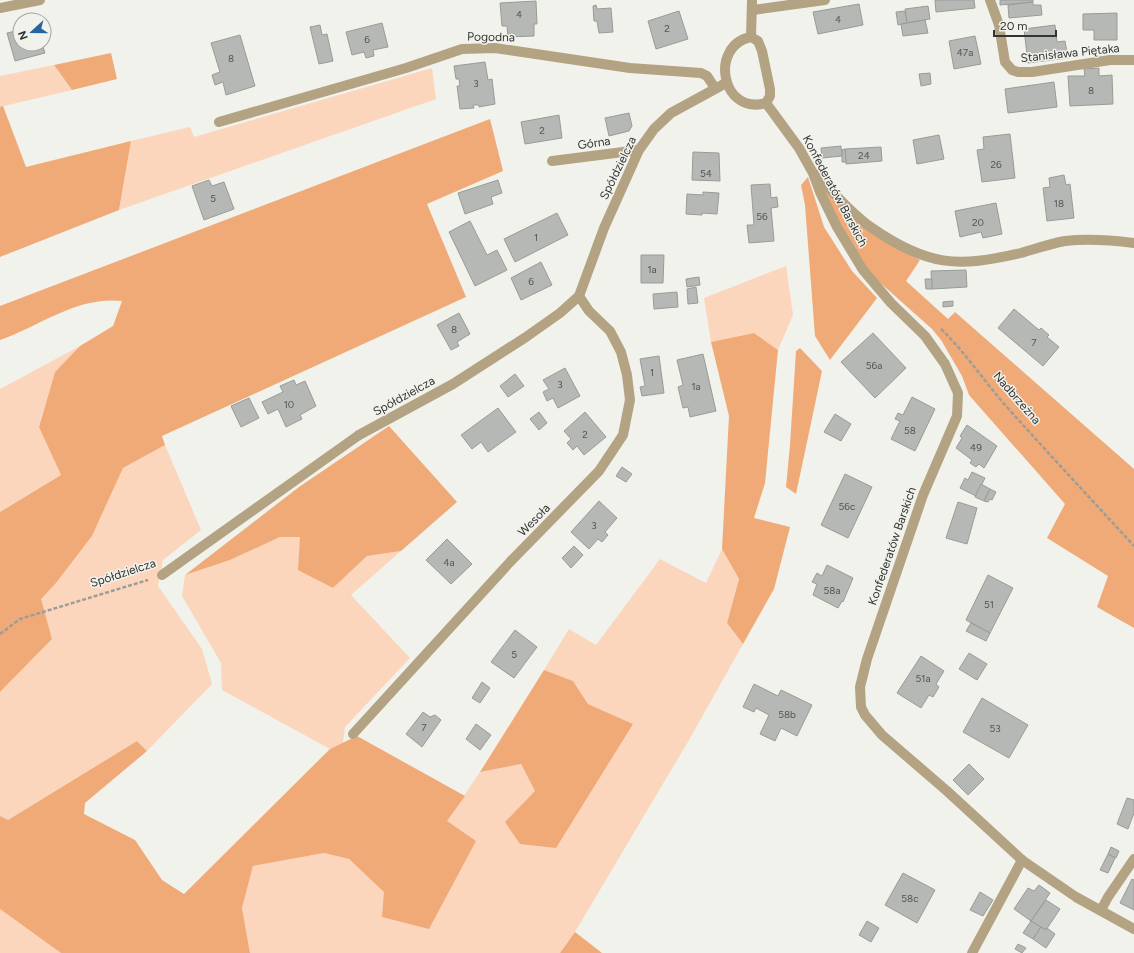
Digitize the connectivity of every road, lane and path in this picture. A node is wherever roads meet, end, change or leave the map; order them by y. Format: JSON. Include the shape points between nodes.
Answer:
{"nodes":[{"id":1,"x":40,"y":0,"type":"edge"},
{"id":2,"x":825,"y":0,"type":"edge"},
{"id":3,"x":990,"y":0,"type":"edge"},
{"id":4,"x":753,"y":5,"type":"edge"},
{"id":5,"x":0,"y":8,"type":"edge"},
{"id":6,"x":751,"y":37,"type":"junction"},
{"id":7,"x":1134,"y":60,"type":"edge"},
{"id":8,"x":726,"y":83,"type":"junction"},
{"id":9,"x":715,"y":88,"type":"junction"},
{"id":10,"x":766,"y":103,"type":"junction"},
{"id":11,"x":220,"y":122,"type":"dead end"},
{"id":12,"x":639,"y":150,"type":"junction"},
{"id":13,"x":552,"y":161,"type":"dead end"},
{"id":14,"x":813,"y":173,"type":"junction"},
{"id":15,"x":1134,"y":243,"type":"edge"},
{"id":16,"x":579,"y":296,"type":"junction"},
{"id":17,"x":938,"y":327,"type":"dead end"},
{"id":18,"x":1134,"y":546,"type":"edge"},
{"id":19,"x":162,"y":575,"type":"joint"},
{"id":20,"x":0,"y":634,"type":"edge"},
{"id":21,"x":353,"y":734,"type":"dead end"},
{"id":22,"x":1134,"y":859,"type":"edge"},
{"id":23,"x":1022,"y":860,"type":"junction"},
{"id":24,"x":1101,"y":910,"type":"junction"},
{"id":25,"x":1134,"y":929,"type":"edge"},
{"id":26,"x":972,"y":953,"type":"edge"}],
"edges":[{"from":1,"to":5,"type":"street"},
{"from":2,"to":4,"type":"street"},
{"from":3,"to":7,"type":"street","name":"Stanisława Piętaka","via":[[999,25],[1005,62],[1012,70],[1032,72],[1110,60]]},
{"from":4,"to":6,"type":"street"},
{"from":6,"to":8,"type":"street","via":[[735,44],[730,53],[725,67]]},
{"from":6,"to":10,"type":"street","via":[[758,41],[762,51],[770,89]]},
{"from":8,"to":9,"type":"street","name":"Spółdzielcza"},
{"from":8,"to":10,"type":"street","via":[[738,99],[748,104]]},
{"from":9,"to":11,"type":"street","name":"Pogodna","via":[[707,76],[701,73],[630,68],[495,48],[462,49],[406,68]]},
{"from":9,"to":12,"type":"street","name":"Spółdzielcza","via":[[671,113],[654,129]]},
{"from":10,"to":14,"type":"street","name":"Konfederatów Barskich","via":[[800,148]]},
{"from":12,"to":13,"type":"street","name":"Górna"},
{"from":12,"to":16,"type":"street","name":"Spółdzielcza","via":[[604,228]]},
{"from":14,"to":15,"type":"street","via":[[872,228],[914,252],[939,261],[985,261],[1075,240],[1098,239]]},
{"from":14,"to":23,"type":"street","name":"Konfederatów Barskich","via":[[837,227],[863,270],[925,336],[945,364],[958,393],[957,416],[918,508],[867,659],[860,688],[861,707],[882,735]]},
{"from":16,"to":19,"type":"street","name":"Spółdzielcza","via":[[526,337],[453,384],[359,435]]},
{"from":16,"to":21,"type":"street","name":"Wesoła","via":[[589,311],[610,331],[621,352],[630,400],[623,435],[599,471],[510,562]]},
{"from":17,"to":18,"type":"path","name":"Nadbrzeżna","via":[[955,342],[1015,416]]},
{"from":19,"to":20,"type":"path","name":"Spółdzielcza","via":[[20,618]]},
{"from":22,"to":24,"type":"street"},
{"from":23,"to":24,"type":"street","name":"Konfederatów Barskich","via":[[1058,886]]},
{"from":23,"to":26,"type":"street"},
{"from":24,"to":25,"type":"street","name":"Konfederatów Barskich"}]}
